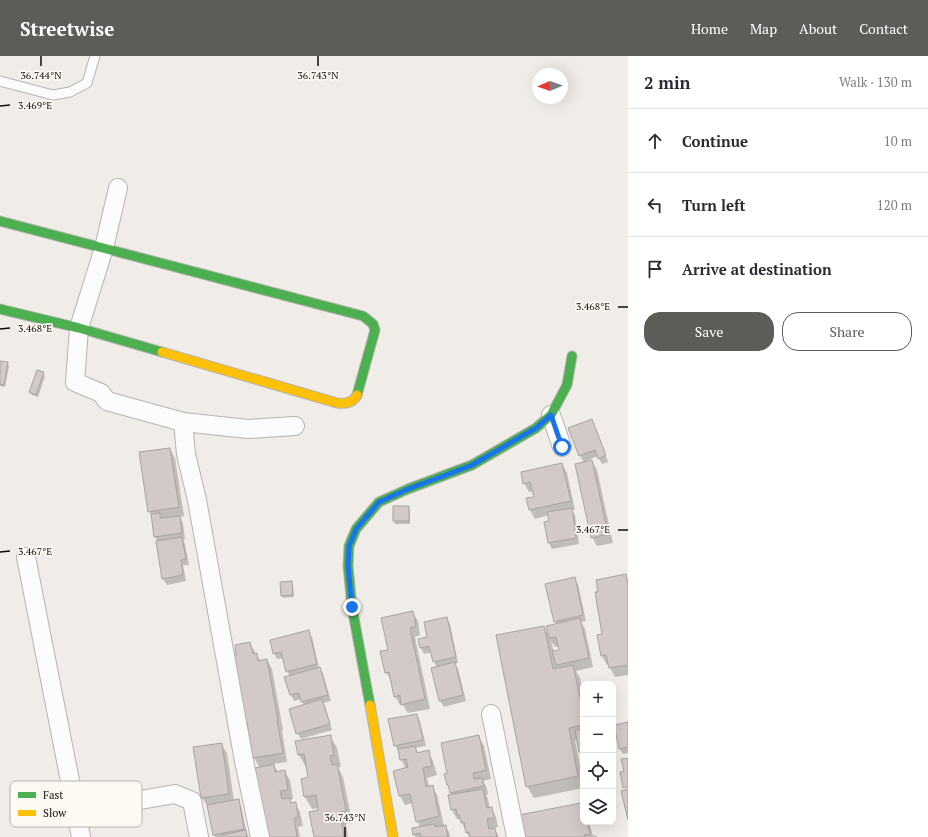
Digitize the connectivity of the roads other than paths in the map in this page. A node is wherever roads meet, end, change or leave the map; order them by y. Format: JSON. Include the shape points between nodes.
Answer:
{"nodes":[{"id":1,"x":95,"y":56,"type":"edge"},
{"id":2,"x":0,"y":81,"type":"edge"},
{"id":3,"x":118,"y":188,"type":"dead end"},
{"id":4,"x":0,"y":221,"type":"edge"},
{"id":5,"x":104,"y":248,"type":"junction"},
{"id":6,"x":0,"y":309,"type":"edge"},
{"id":7,"x":79,"y":328,"type":"junction"},
{"id":8,"x":572,"y":356,"type":"dead end"},
{"id":9,"x":551,"y":415,"type":"junction"},
{"id":10,"x":183,"y":422,"type":"junction"},
{"id":11,"x":295,"y":426,"type":"dead end"},
{"id":12,"x":562,"y":447,"type":"dead end"},
{"id":13,"x":26,"y":557,"type":"dead end"},
{"id":14,"x":491,"y":714,"type":"dead end"},
{"id":15,"x":71,"y":781,"type":"edge"},
{"id":16,"x":142,"y":800,"type":"edge"},
{"id":17,"x":79,"y":827,"type":"edge"},
{"id":18,"x":81,"y":837,"type":"edge"},
{"id":19,"x":199,"y":837,"type":"edge"},
{"id":20,"x":260,"y":837,"type":"edge"},
{"id":21,"x":393,"y":837,"type":"edge"},
{"id":22,"x":516,"y":837,"type":"edge"}],
"edges":[{"from":1,"to":2,"type":"lane","via":[[88,83],[70,92],[53,95]]},
{"from":3,"to":5,"type":"street"},
{"from":4,"to":5,"type":"street"},
{"from":5,"to":7,"type":"street"},
{"from":5,"to":7,"type":"street","via":[[363,316],[373,324],[375,330],[356,397],[345,404],[337,403]]},
{"from":6,"to":7,"type":"street"},
{"from":7,"to":10,"type":"street","via":[[76,382],[101,394],[107,401]]},
{"from":8,"to":9,"type":"street","via":[[567,385]]},
{"from":9,"to":12,"type":"street"},
{"from":9,"to":21,"type":"street","via":[[536,428],[472,465],[379,502],[356,529],[349,546],[352,607]]},
{"from":10,"to":11,"type":"street","via":[[248,429]]},
{"from":10,"to":20,"type":"street","via":[[186,454],[197,500]]},
{"from":13,"to":15,"type":"street"},
{"from":14,"to":22,"type":"street"},
{"from":16,"to":19,"type":"street","via":[[176,794],[192,801]]},
{"from":17,"to":18,"type":"street"}]}
